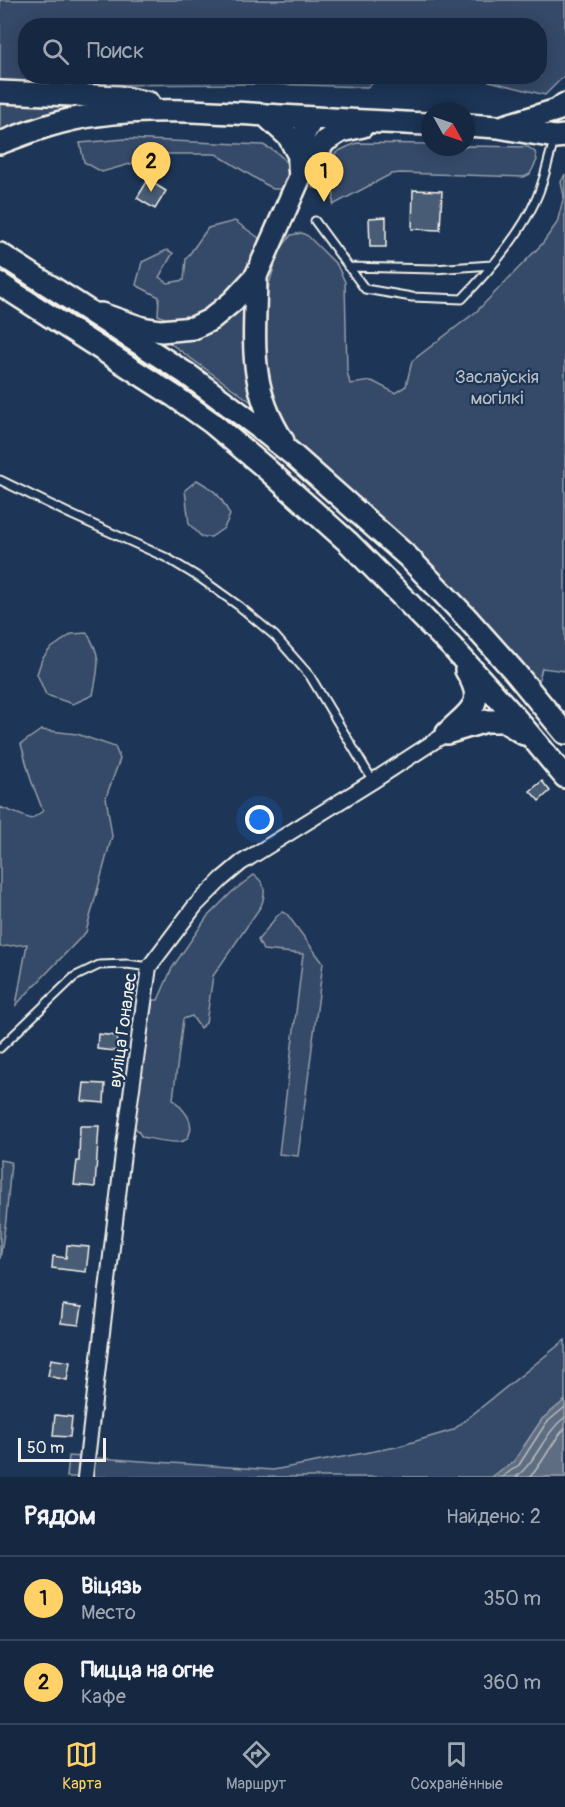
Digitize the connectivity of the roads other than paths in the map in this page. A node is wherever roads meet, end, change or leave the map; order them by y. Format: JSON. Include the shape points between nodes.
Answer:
{"nodes":[{"id":1,"x":0,"y":92,"type":"edge"},
{"id":2,"x":565,"y":104,"type":"edge"},
{"id":3,"x":180,"y":110,"type":"junction"},
{"id":4,"x":265,"y":115,"type":"junction"},
{"id":5,"x":313,"y":118,"type":"junction"},
{"id":6,"x":378,"y":123,"type":"junction"},
{"id":7,"x":421,"y":124,"type":"edge"},
{"id":8,"x":475,"y":126,"type":"edge"},
{"id":9,"x":498,"y":128,"type":"junction"},
{"id":10,"x":560,"y":137,"type":"edge"},
{"id":11,"x":325,"y":141,"type":"junction"},
{"id":12,"x":0,"y":142,"type":"edge"},
{"id":13,"x":298,"y":153,"type":"junction"},
{"id":14,"x":300,"y":177,"type":"junction"},
{"id":15,"x":315,"y":221,"type":"dead end"},
{"id":16,"x":0,"y":254,"type":"edge"},
{"id":17,"x":492,"y":265,"type":"junction"},
{"id":18,"x":348,"y":267,"type":"junction"},
{"id":19,"x":256,"y":276,"type":"junction"},
{"id":20,"x":0,"y":284,"type":"edge"},
{"id":21,"x":90,"y":311,"type":"junction"},
{"id":22,"x":292,"y":454,"type":"junction"},
{"id":23,"x":0,"y":480,"type":"edge"},
{"id":24,"x":452,"y":647,"type":"junction"},
{"id":25,"x":447,"y":733,"type":"junction"},
{"id":26,"x":565,"y":733,"type":"edge"},
{"id":27,"x":537,"y":743,"type":"junction"},
{"id":28,"x":565,"y":777,"type":"edge"},
{"id":29,"x":373,"y":782,"type":"junction"},
{"id":30,"x":150,"y":967,"type":"junction"},
{"id":31,"x":0,"y":1048,"type":"edge"},
{"id":32,"x":85,"y":1477,"type":"edge"}],
"edges":[{"from":1,"to":3,"type":"main road","via":[[119,97]]},
{"from":2,"to":9,"type":"main road"},
{"from":3,"to":4,"type":"main road"},
{"from":3,"to":12,"type":"main road","via":[[96,115]]},
{"from":4,"to":5,"type":"main road"},
{"from":4,"to":13,"type":"main road","via":[[289,137]]},
{"from":5,"to":6,"type":"main road"},
{"from":5,"to":11,"type":"main road"},
{"from":5,"to":13,"type":"main road"},
{"from":6,"to":7,"type":"main road"},
{"from":6,"to":11,"type":"main road","via":[[341,131]]},
{"from":8,"to":9,"type":"main road"},
{"from":9,"to":10,"type":"main road"},
{"from":10,"to":17,"type":"lane","via":[[548,157],[538,196],[526,219]]},
{"from":11,"to":14,"type":"main road"},
{"from":13,"to":14,"type":"main road"},
{"from":14,"to":19,"type":"main road"},
{"from":15,"to":18,"type":"lane"},
{"from":16,"to":21,"type":"main road"},
{"from":17,"to":18,"type":"lane","via":[[434,269]]},
{"from":17,"to":18,"type":"lane","via":[[462,299],[412,297],[365,289]]},
{"from":19,"to":21,"type":"main road","via":[[210,320],[181,331],[142,328]]},
{"from":19,"to":22,"type":"main road","via":[[254,356],[258,385]]},
{"from":20,"to":24,"type":"main road","via":[[212,423],[348,542]]},
{"from":21,"to":22,"type":"main road","via":[[187,374]]},
{"from":22,"to":26,"type":"main road","via":[[408,557],[514,671]]},
{"from":23,"to":29,"type":"lane","via":[[167,558],[248,614],[275,636],[310,676]]},
{"from":24,"to":25,"type":"main road","via":[[474,684],[477,697],[473,707]]},
{"from":24,"to":27,"type":"main road"},
{"from":25,"to":27,"type":"main road","via":[[486,721],[504,721]]},
{"from":25,"to":29,"type":"street","name":"вуліца Гоналес"},
{"from":27,"to":28,"type":"main road"},
{"from":29,"to":30,"type":"street","name":"вуліца Гоналес","via":[[234,868],[195,906]]},
{"from":30,"to":31,"type":"lane","via":[[99,965],[74,977]]},
{"from":30,"to":32,"type":"street","name":"вуліца Гоналес"}]}
